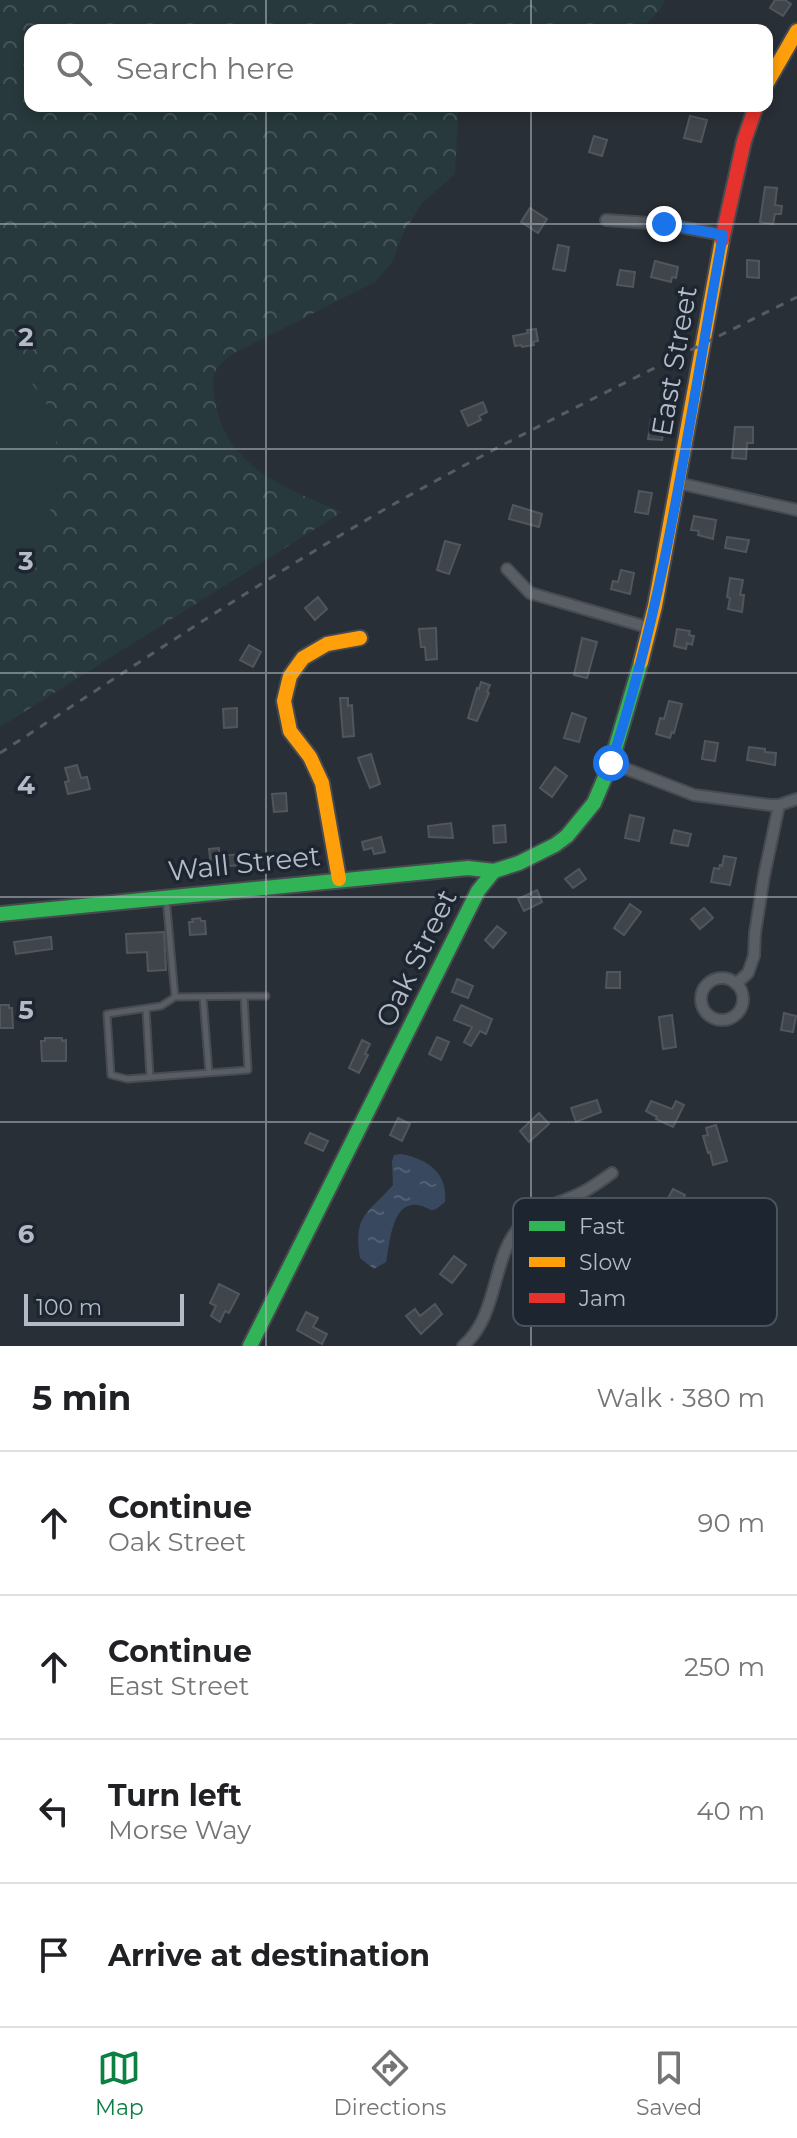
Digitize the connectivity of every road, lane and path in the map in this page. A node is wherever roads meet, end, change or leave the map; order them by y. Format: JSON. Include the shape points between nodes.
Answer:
{"nodes":[{"id":1,"x":797,"y":31,"type":"edge"},
{"id":2,"x":773,"y":73,"type":"edge"},
{"id":3,"x":754,"y":112,"type":"edge"},
{"id":4,"x":606,"y":220,"type":"dead end"},
{"id":5,"x":723,"y":235,"type":"junction"},
{"id":6,"x":678,"y":483,"type":"junction"},
{"id":7,"x":797,"y":510,"type":"edge"},
{"id":8,"x":507,"y":569,"type":"dead end"},
{"id":9,"x":650,"y":628,"type":"junction"},
{"id":10,"x":360,"y":638,"type":"dead end"},
{"id":11,"x":611,"y":763,"type":"junction"},
{"id":12,"x":797,"y":799,"type":"edge"},
{"id":13,"x":779,"y":805,"type":"junction"},
{"id":14,"x":494,"y":871,"type":"junction"},
{"id":15,"x":339,"y":879,"type":"junction"},
{"id":16,"x":166,"y":897,"type":"junction"},
{"id":17,"x":0,"y":914,"type":"edge"},
{"id":18,"x":736,"y":984,"type":"junction"},
{"id":19,"x":244,"y":996,"type":"junction"},
{"id":20,"x":266,"y":996,"type":"dead end"},
{"id":21,"x":175,"y":997,"type":"junction"},
{"id":22,"x":203,"y":997,"type":"junction"},
{"id":23,"x":146,"y":1009,"type":"junction"},
{"id":24,"x":209,"y":1073,"type":"junction"},
{"id":25,"x":150,"y":1077,"type":"junction"},
{"id":26,"x":612,"y":1173,"type":"dead end"},
{"id":27,"x":569,"y":1198,"type":"edge"},
{"id":28,"x":513,"y":1238,"type":"edge"},
{"id":29,"x":250,"y":1346,"type":"edge"},
{"id":30,"x":463,"y":1346,"type":"edge"}],
"edges":[{"from":1,"to":2,"type":"main road"},
{"from":3,"to":5,"type":"main road","name":"East Street"},
{"from":4,"to":5,"type":"street"},
{"from":5,"to":6,"type":"main road","name":"East Street"},
{"from":6,"to":7,"type":"street"},
{"from":6,"to":9,"type":"main road","name":"East Street"},
{"from":8,"to":9,"type":"street","via":[[530,593]]},
{"from":9,"to":11,"type":"main road","name":"Oak Street"},
{"from":10,"to":15,"type":"main road","via":[[327,644],[303,658],[290,676],[284,701],[290,731],[322,783]]},
{"from":11,"to":13,"type":"street","via":[[694,795]]},
{"from":11,"to":14,"type":"main road","name":"Oak Street","via":[[594,803],[567,836]]},
{"from":12,"to":13,"type":"street"},
{"from":13,"to":18,"type":"street","via":[[754,956],[748,973]]},
{"from":14,"to":15,"type":"main road","name":"Wall Street","via":[[468,868]]},
{"from":14,"to":29,"type":"main road","name":"Oak Street","via":[[478,891]]},
{"from":15,"to":16,"type":"main road","name":"Wall Street"},
{"from":16,"to":17,"type":"main road","name":"Wall Street"},
{"from":16,"to":21,"type":"lane"},
{"from":18,"to":18,"type":"street","via":[[743,998],[737,1013],[722,1019],[707,1014],[701,999],[707,984],[724,978]]},
{"from":19,"to":20,"type":"lane"},
{"from":19,"to":22,"type":"lane"},
{"from":19,"to":24,"type":"lane","via":[[248,1070]]},
{"from":21,"to":22,"type":"lane"},
{"from":21,"to":23,"type":"lane"},
{"from":22,"to":24,"type":"lane"},
{"from":23,"to":25,"type":"lane"},
{"from":23,"to":25,"type":"lane","via":[[107,1014],[111,1075]]},
{"from":24,"to":25,"type":"lane"},
{"from":26,"to":27,"type":"street"},
{"from":28,"to":30,"type":"street","via":[[483,1319]]}]}
